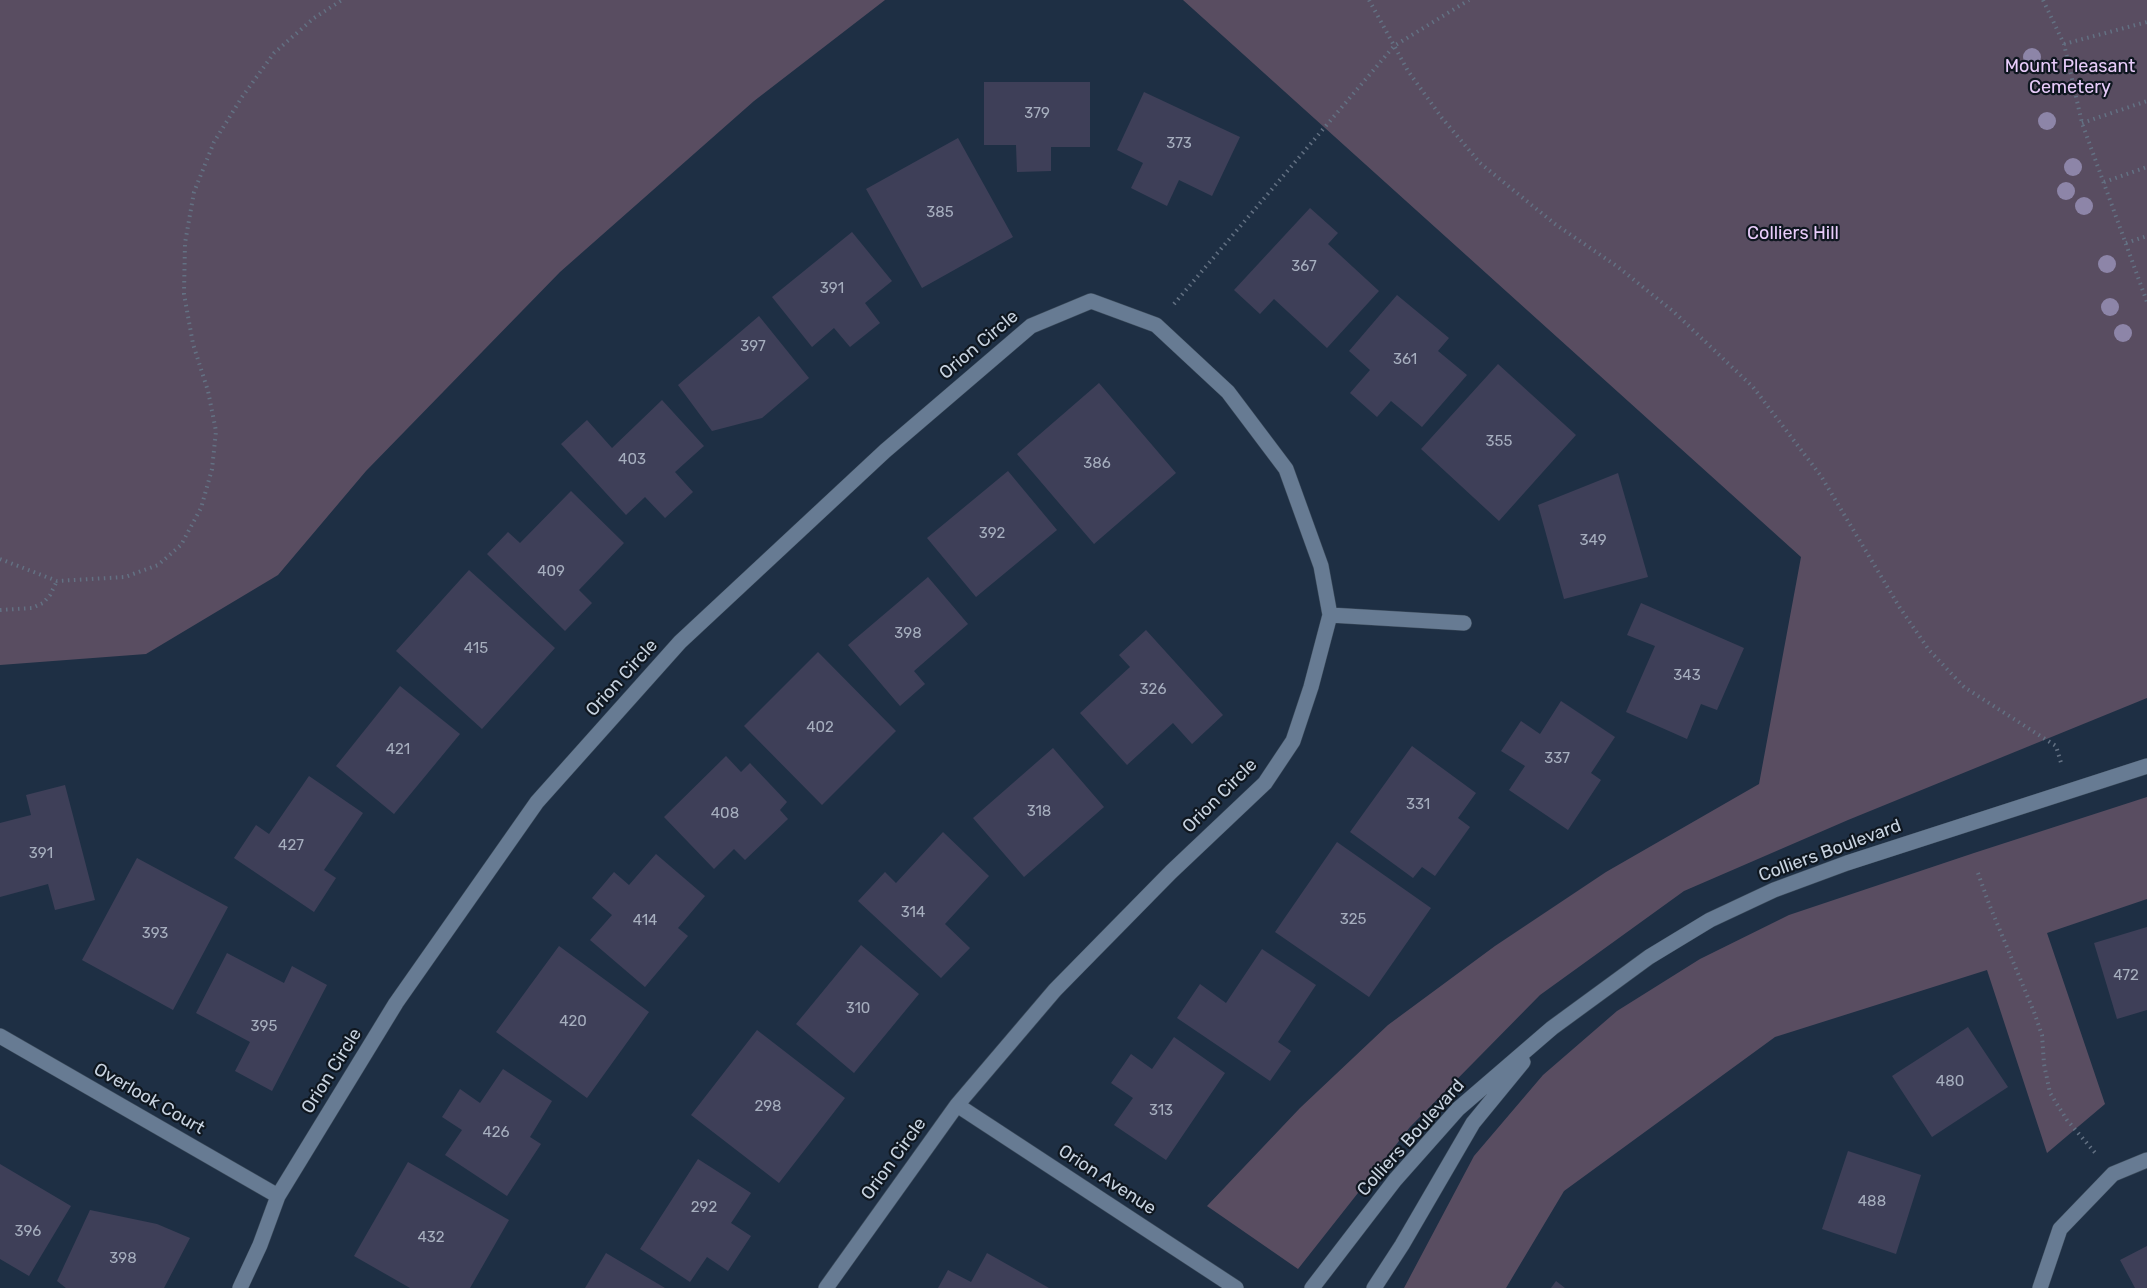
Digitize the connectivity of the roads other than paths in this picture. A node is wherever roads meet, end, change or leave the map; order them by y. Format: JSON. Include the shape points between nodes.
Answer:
{"nodes":[{"id":1,"x":1330,"y":615,"type":"junction"},
{"id":2,"x":1464,"y":623,"type":"dead end"},
{"id":3,"x":2147,"y":766,"type":"edge"},
{"id":4,"x":1552,"y":1028,"type":"junction"},
{"id":5,"x":0,"y":1036,"type":"edge"},
{"id":6,"x":957,"y":1105,"type":"junction"},
{"id":7,"x":2147,"y":1160,"type":"edge"},
{"id":8,"x":278,"y":1196,"type":"junction"},
{"id":9,"x":240,"y":1288,"type":"edge"},
{"id":10,"x":826,"y":1288,"type":"edge"},
{"id":11,"x":1236,"y":1288,"type":"edge"},
{"id":12,"x":1312,"y":1288,"type":"edge"},
{"id":13,"x":1374,"y":1288,"type":"edge"},
{"id":14,"x":2040,"y":1288,"type":"edge"}],
"edges":[{"from":1,"to":2,"type":"street"},
{"from":1,"to":6,"type":"street","name":"Orion Circle","via":[[1293,741],[1265,783],[1055,990]]},
{"from":1,"to":8,"type":"street","name":"Orion Circle","via":[[1320,566],[1286,469],[1228,392],[1156,325],[1091,301],[1031,326],[885,451],[680,642],[537,802],[396,1003]]},
{"from":3,"to":4,"type":"street","name":"Colliers Boulevard","via":[[1774,890],[1710,920],[1649,957]]},
{"from":4,"to":12,"type":"street","name":"Colliers Boulevard","via":[[1458,1109],[1395,1180]]},
{"from":4,"to":13,"type":"street","name":"Colliers Boulevard","via":[[1473,1123]]},
{"from":5,"to":8,"type":"street","name":"Overlook Court"},
{"from":6,"to":10,"type":"street","name":"Orion Circle"},
{"from":6,"to":11,"type":"street","name":"Orion Avenue"},
{"from":7,"to":14,"type":"street","via":[[2113,1174],[2060,1229]]},
{"from":8,"to":9,"type":"street","name":"Orion Circle"}]}
